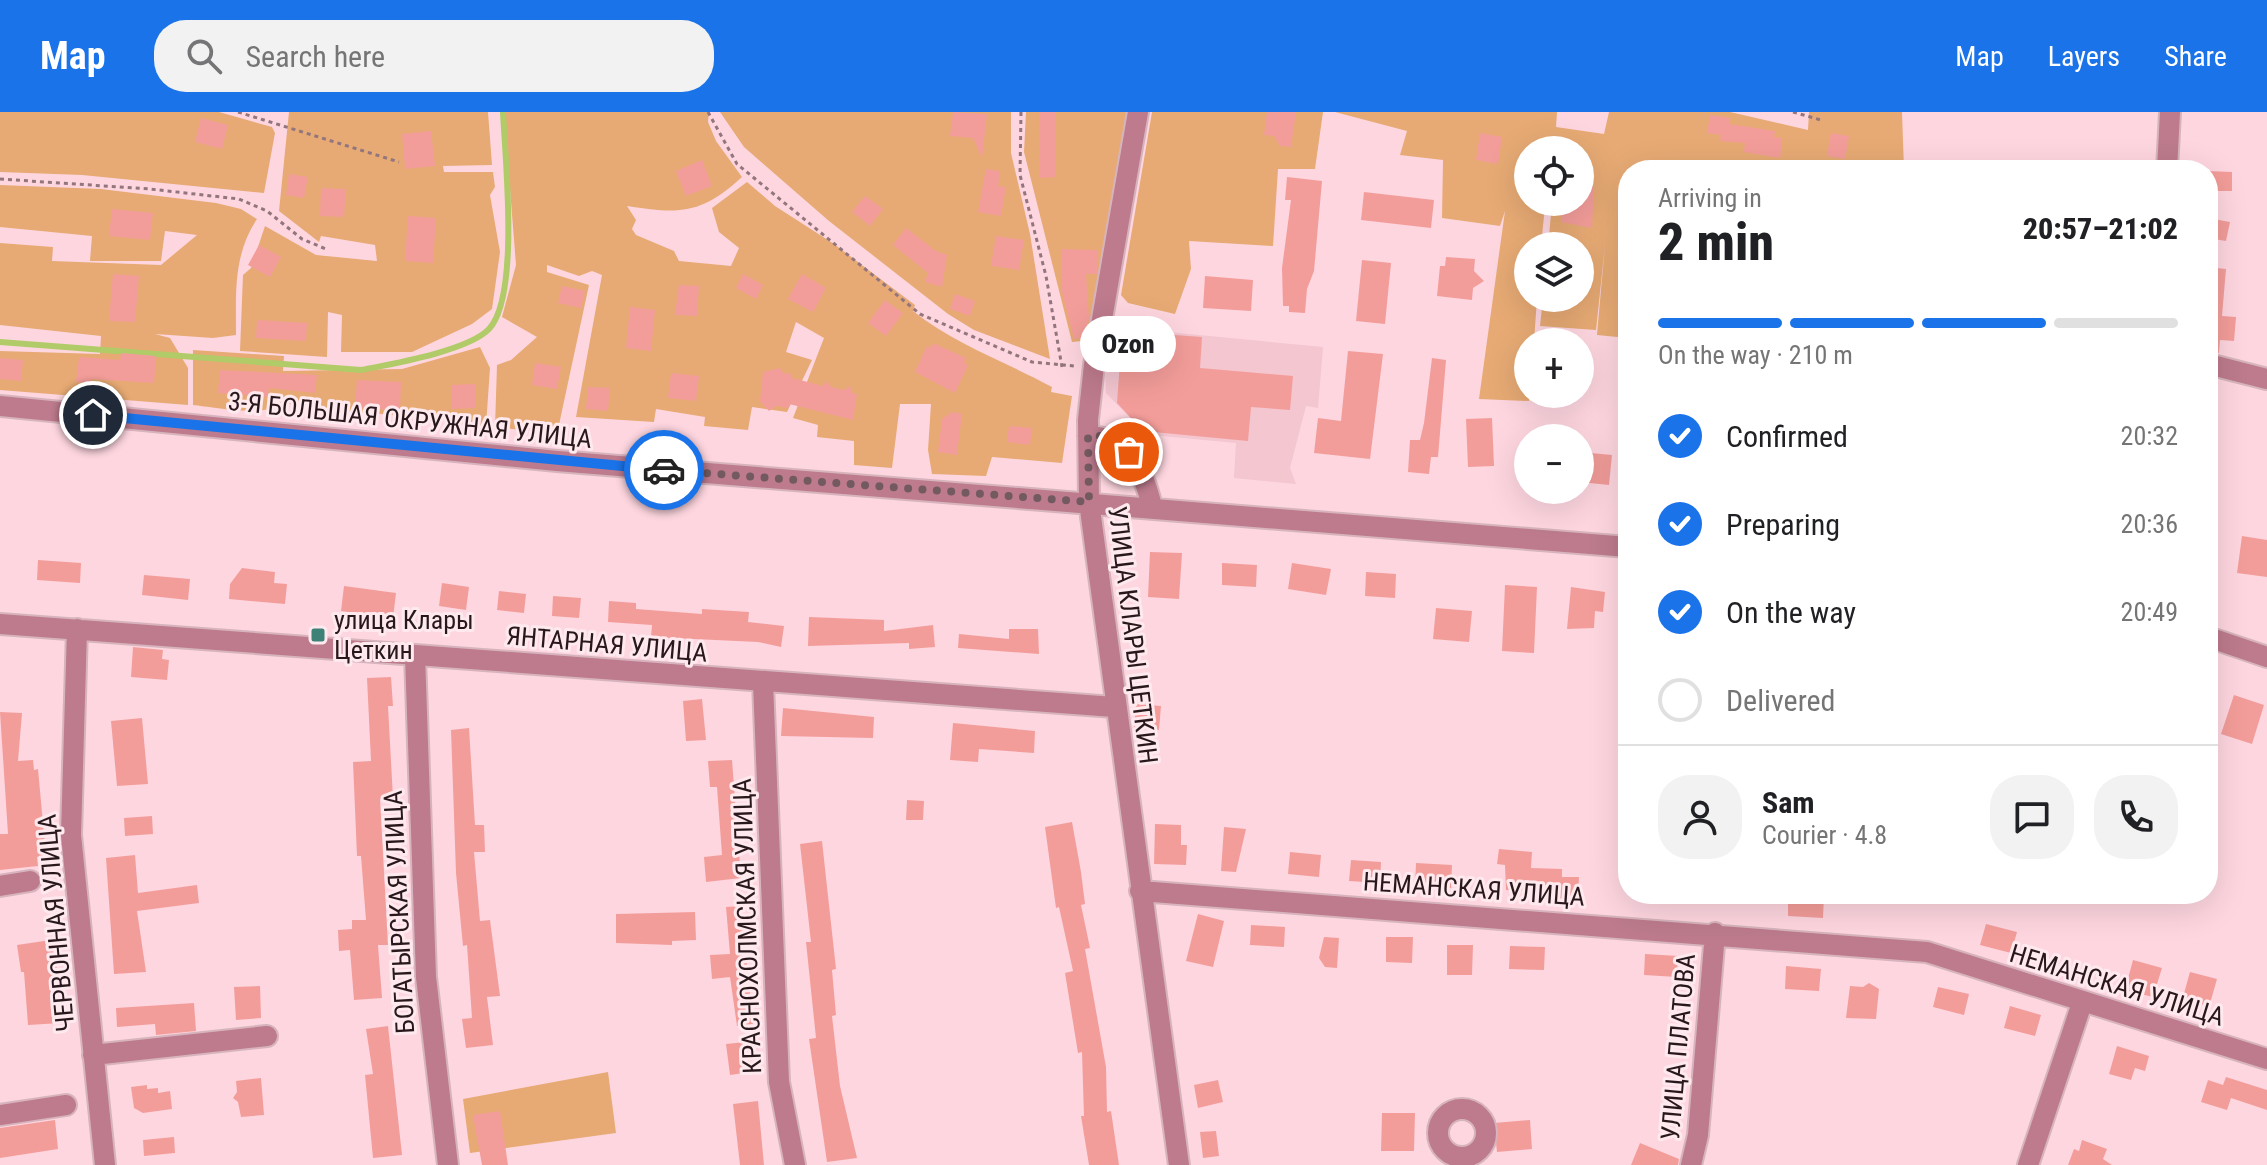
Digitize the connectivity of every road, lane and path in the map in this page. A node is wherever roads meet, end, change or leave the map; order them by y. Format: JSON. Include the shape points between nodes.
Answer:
{"nodes":[{"id":1,"x":238,"y":112,"type":"edge"},
{"id":2,"x":708,"y":112,"type":"edge"},
{"id":3,"x":1021,"y":112,"type":"edge"},
{"id":4,"x":1138,"y":112,"type":"edge"},
{"id":5,"x":1793,"y":112,"type":"edge"},
{"id":6,"x":2170,"y":112,"type":"edge"},
{"id":7,"x":1821,"y":120,"type":"dead end"},
{"id":8,"x":2168,"y":160,"type":"edge"},
{"id":9,"x":399,"y":162,"type":"dead end"},
{"id":10,"x":0,"y":179,"type":"edge"},
{"id":11,"x":326,"y":249,"type":"dead end"},
{"id":12,"x":2218,"y":367,"type":"edge"},
{"id":13,"x":2267,"y":379,"type":"edge"},
{"id":14,"x":0,"y":406,"type":"edge"},
{"id":15,"x":1088,"y":436,"type":"junction"},
{"id":16,"x":1089,"y":502,"type":"junction"},
{"id":17,"x":1152,"y":507,"type":"junction"},
{"id":18,"x":1618,"y":546,"type":"edge"},
{"id":19,"x":0,"y":624,"type":"edge"},
{"id":20,"x":77,"y":629,"type":"junction"},
{"id":21,"x":2218,"y":640,"type":"edge"},
{"id":22,"x":415,"y":655,"type":"junction"},
{"id":23,"x":2267,"y":657,"type":"edge"},
{"id":24,"x":763,"y":683,"type":"junction"},
{"id":25,"x":1114,"y":707,"type":"junction"},
{"id":26,"x":30,"y":881,"type":"dead end"},
{"id":27,"x":0,"y":886,"type":"edge"},
{"id":28,"x":1140,"y":891,"type":"junction"},
{"id":29,"x":1715,"y":933,"type":"junction"},
{"id":30,"x":2082,"y":1003,"type":"junction"},
{"id":31,"x":267,"y":1036,"type":"dead end"},
{"id":32,"x":93,"y":1055,"type":"junction"},
{"id":33,"x":2267,"y":1059,"type":"edge"},
{"id":34,"x":66,"y":1105,"type":"dead end"},
{"id":35,"x":0,"y":1115,"type":"edge"},
{"id":36,"x":105,"y":1165,"type":"edge"},
{"id":37,"x":448,"y":1165,"type":"edge"},
{"id":38,"x":795,"y":1165,"type":"edge"},
{"id":39,"x":1179,"y":1165,"type":"edge"},
{"id":40,"x":1691,"y":1165,"type":"edge"},
{"id":41,"x":2028,"y":1165,"type":"edge"}],
"edges":[{"from":1,"to":9,"type":"path"},
{"from":2,"to":3,"type":"path","via":[[737,164],[920,314],[1032,362],[1062,367],[1020,175]]},
{"from":4,"to":15,"type":"street","name":"УЛИЦА КЛАРЫ ЦЕТКИН","via":[[1103,306]]},
{"from":5,"to":7,"type":"path"},
{"from":6,"to":8,"type":"street"},
{"from":10,"to":11,"type":"path","via":[[239,199]]},
{"from":12,"to":13,"type":"street"},
{"from":14,"to":16,"type":"street","name":"3-Я БОЛЬШАЯ ОКРУЖНАЯ УЛИЦА","via":[[557,461]]},
{"from":15,"to":16,"type":"street","name":"УЛИЦА КЛАРЫ ЦЕТКИН"},
{"from":15,"to":17,"type":"street","via":[[1102,436],[1129,452],[1146,479]]},
{"from":16,"to":17,"type":"street","name":"3-Я БОЛЬШАЯ ОКРУЖНАЯ УЛИЦА"},
{"from":16,"to":25,"type":"street","name":"УЛИЦА КЛАРЫ ЦЕТКИН"},
{"from":17,"to":18,"type":"street","name":"3-Я БОЛЬШАЯ ОКРУЖНАЯ УЛИЦА"},
{"from":19,"to":20,"type":"street","name":"ЯНТАРНАЯ УЛИЦА"},
{"from":20,"to":22,"type":"street","name":"ЯНТАРНАЯ УЛИЦА"},
{"from":20,"to":32,"type":"street","name":"ЧЕРВОННАЯ УЛИЦА","via":[[71,835]]},
{"from":21,"to":23,"type":"street"},
{"from":22,"to":24,"type":"street","name":"ЯНТАРНАЯ УЛИЦА"},
{"from":22,"to":37,"type":"street","name":"БОГАТЫРСКАЯ УЛИЦА","via":[[426,977]]},
{"from":24,"to":25,"type":"street","name":"ЯНТАРНАЯ УЛИЦА"},
{"from":24,"to":38,"type":"street","name":"КРАСНОХОЛМСКАЯ УЛИЦА","via":[[779,1082]]},
{"from":25,"to":28,"type":"street","name":"УЛИЦА КЛАРЫ ЦЕТКИН"},
{"from":26,"to":27,"type":"street"},
{"from":28,"to":29,"type":"street","name":"НЕМАНСКАЯ УЛИЦА"},
{"from":28,"to":39,"type":"street","name":"УЛИЦА КЛАРЫ ЦЕТКИН"},
{"from":29,"to":30,"type":"street","name":"НЕМАНСКАЯ УЛИЦА","via":[[1927,952]]},
{"from":29,"to":40,"type":"street","name":"УЛИЦА ПЛАТОВА"},
{"from":30,"to":33,"type":"street","name":"НЕМАНСКАЯ УЛИЦА"},
{"from":30,"to":41,"type":"street"},
{"from":31,"to":32,"type":"street"},
{"from":32,"to":36,"type":"street","name":"ЧЕРВОННАЯ УЛИЦА"},
{"from":34,"to":35,"type":"street"}]}
